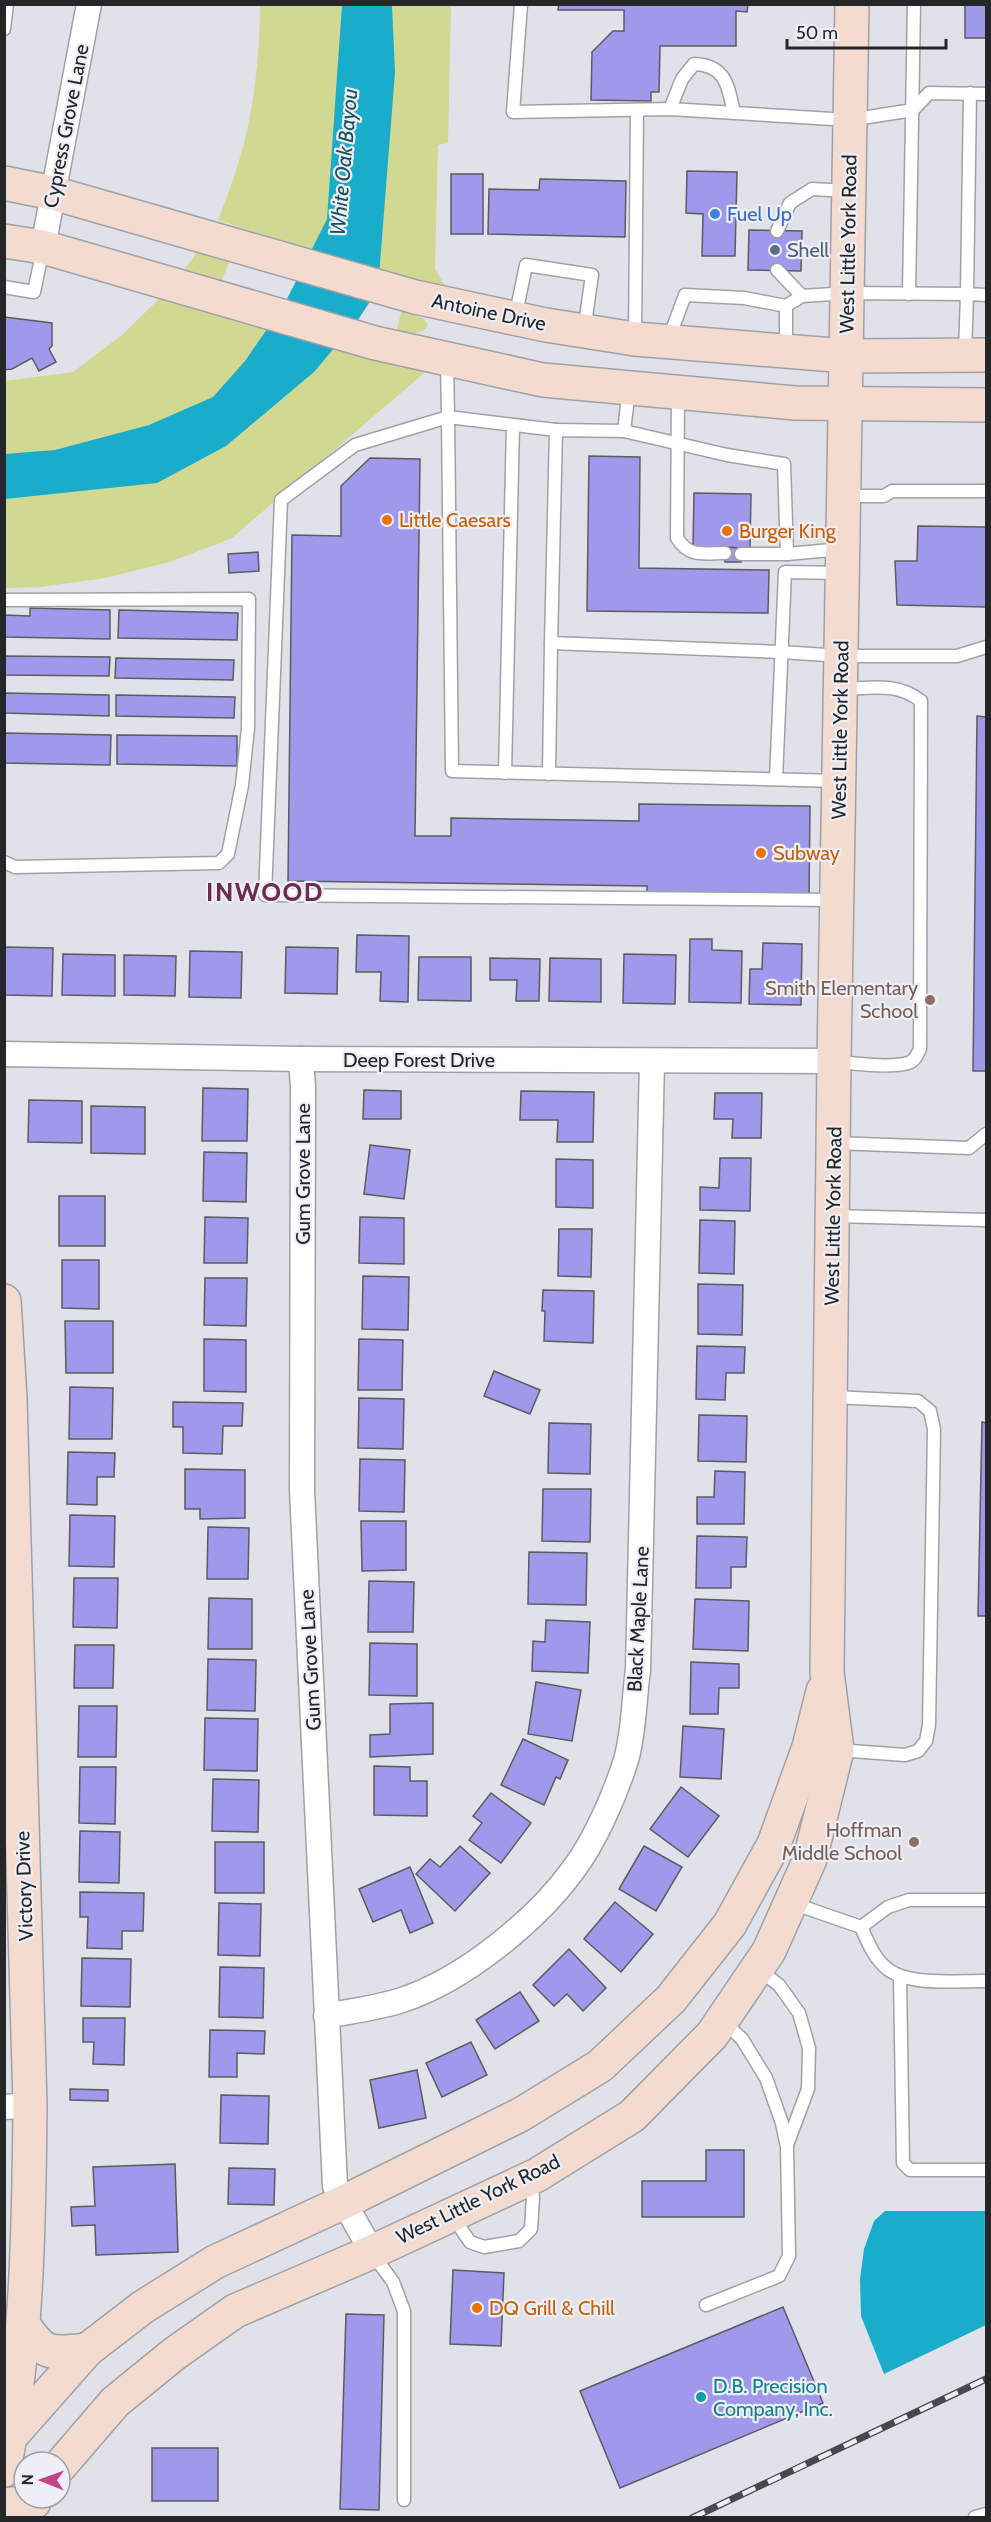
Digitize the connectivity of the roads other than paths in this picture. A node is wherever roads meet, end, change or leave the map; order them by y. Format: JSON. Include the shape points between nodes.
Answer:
{"nodes":[{"id":1,"x":7,"y":4,"type":"edge"},
{"id":2,"x":88,"y":4,"type":"edge"},
{"id":3,"x":522,"y":4,"type":"edge"},
{"id":4,"x":852,"y":4,"type":"edge"},
{"id":5,"x":914,"y":4,"type":"edge"},
{"id":6,"x":4,"y":29,"type":"edge"},
{"id":7,"x":970,"y":93,"type":"junction"},
{"id":8,"x":987,"y":94,"type":"edge"},
{"id":9,"x":670,"y":109,"type":"junction"},
{"id":10,"x":638,"y":110,"type":"junction"},
{"id":11,"x":913,"y":110,"type":"junction"},
{"id":12,"x":734,"y":113,"type":"junction"},
{"id":13,"x":849,"y":120,"type":"junction"},
{"id":14,"x":4,"y":183,"type":"edge"},
{"id":15,"x":849,"y":192,"type":"junction"},
{"id":16,"x":53,"y":194,"type":"junction"},
{"id":17,"x":777,"y":231,"type":"dead end"},
{"id":18,"x":4,"y":241,"type":"edge"},
{"id":19,"x":43,"y":247,"type":"junction"},
{"id":20,"x":777,"y":270,"type":"dead end"},
{"id":21,"x":4,"y":287,"type":"edge"},
{"id":22,"x":848,"y":293,"type":"junction"},
{"id":23,"x":909,"y":294,"type":"junction"},
{"id":24,"x":967,"y":294,"type":"junction"},
{"id":25,"x":987,"y":295,"type":"edge"},
{"id":26,"x":802,"y":296,"type":"junction"},
{"id":27,"x":786,"y":306,"type":"junction"},
{"id":28,"x":515,"y":319,"type":"junction"},
{"id":29,"x":584,"y":331,"type":"junction"},
{"id":30,"x":635,"y":339,"type":"junction"},
{"id":31,"x":668,"y":342,"type":"junction"},
{"id":32,"x":786,"y":351,"type":"junction"},
{"id":33,"x":976,"y":355,"type":"edge"},
{"id":34,"x":847,"y":356,"type":"junction"},
{"id":35,"x":447,"y":361,"type":"junction"},
{"id":36,"x":629,"y":388,"type":"junction"},
{"id":37,"x":678,"y":392,"type":"junction"},
{"id":38,"x":846,"y":404,"type":"junction"},
{"id":39,"x":987,"y":405,"type":"edge"},
{"id":40,"x":448,"y":417,"type":"junction"},
{"id":41,"x":513,"y":425,"type":"junction"},
{"id":42,"x":556,"y":430,"type":"junction"},
{"id":43,"x":624,"y":430,"type":"junction"},
{"id":44,"x":677,"y":443,"type":"junction"},
{"id":45,"x":987,"y":491,"type":"edge"},
{"id":46,"x":844,"y":496,"type":"junction"},
{"id":47,"x":725,"y":553,"type":"dead end"},
{"id":48,"x":741,"y":554,"type":"dead end"},
{"id":49,"x":787,"y":554,"type":"junction"},
{"id":50,"x":843,"y":561,"type":"junction"},
{"id":51,"x":4,"y":600,"type":"edge"},
{"id":52,"x":551,"y":643,"type":"junction"},
{"id":53,"x":987,"y":647,"type":"edge"},
{"id":54,"x":781,"y":651,"type":"junction"},
{"id":55,"x":842,"y":656,"type":"junction"},
{"id":56,"x":841,"y":689,"type":"junction"},
{"id":57,"x":505,"y":773,"type":"junction"},
{"id":58,"x":549,"y":774,"type":"junction"},
{"id":59,"x":776,"y":779,"type":"junction"},
{"id":60,"x":839,"y":781,"type":"junction"},
{"id":61,"x":4,"y":862,"type":"edge"},
{"id":62,"x":838,"y":900,"type":"junction"},
{"id":63,"x":4,"y":1054,"type":"edge"},
{"id":64,"x":301,"y":1059,"type":"junction"},
{"id":65,"x":652,"y":1061,"type":"junction"},
{"id":66,"x":834,"y":1061,"type":"junction"},
{"id":67,"x":987,"y":1134,"type":"edge"},
{"id":68,"x":834,"y":1143,"type":"junction"},
{"id":69,"x":833,"y":1216,"type":"junction"},
{"id":70,"x":987,"y":1220,"type":"edge"},
{"id":71,"x":4,"y":1301,"type":"edge"},
{"id":72,"x":831,"y":1397,"type":"junction"},
{"id":73,"x":11,"y":1683,"type":"edge"},
{"id":74,"x":823,"y":1748,"type":"junction"},
{"id":75,"x":752,"y":1884,"type":"junction"},
{"id":76,"x":987,"y":1900,"type":"edge"},
{"id":77,"x":791,"y":1902,"type":"junction"},
{"id":78,"x":861,"y":1927,"type":"junction"},
{"id":79,"x":757,"y":1968,"type":"junction"},
{"id":80,"x":900,"y":1976,"type":"junction"},
{"id":81,"x":987,"y":1981,"type":"edge"},
{"id":82,"x":326,"y":2016,"type":"junction"},
{"id":83,"x":722,"y":2020,"type":"junction"},
{"id":84,"x":17,"y":2106,"type":"edge"},
{"id":85,"x":787,"y":2147,"type":"junction"},
{"id":86,"x":987,"y":2170,"type":"edge"},
{"id":87,"x":530,"y":2178,"type":"junction"},
{"id":88,"x":344,"y":2202,"type":"junction"},
{"id":89,"x":450,"y":2214,"type":"junction"},
{"id":90,"x":372,"y":2252,"type":"junction"},
{"id":91,"x":706,"y":2305,"type":"dead end"},
{"id":92,"x":23,"y":2324,"type":"junction"},
{"id":93,"x":87,"y":2350,"type":"junction"},
{"id":94,"x":8,"y":2442,"type":"edge"},
{"id":95,"x":72,"y":2452,"type":"edge"},
{"id":96,"x":4,"y":2470,"type":"edge"},
{"id":97,"x":404,"y":2500,"type":"dead end"},
{"id":98,"x":987,"y":2514,"type":"edge"},
{"id":99,"x":975,"y":2517,"type":"edge"}],
"edges":[{"from":1,"to":6,"type":"lane"},
{"from":2,"to":16,"type":"street","name":"Cypress Grove Lane"},
{"from":3,"to":10,"type":"lane","via":[[513,112]]},
{"from":4,"to":13,"type":"street","name":"West Little York Road"},
{"from":5,"to":11,"type":"lane"},
{"from":7,"to":8,"type":"lane"},
{"from":7,"to":11,"type":"lane","via":[[929,93]]},
{"from":7,"to":24,"type":"lane"},
{"from":9,"to":10,"type":"lane"},
{"from":9,"to":12,"type":"lane"},
{"from":9,"to":12,"type":"lane","via":[[682,79],[694,64],[708,65],[723,75]]},
{"from":10,"to":30,"type":"lane"},
{"from":11,"to":13,"type":"lane"},
{"from":11,"to":23,"type":"lane"},
{"from":12,"to":13,"type":"lane"},
{"from":13,"to":15,"type":"street","name":"West Little York Road"},
{"from":14,"to":16,"type":"street","name":"Antoine Drive"},
{"from":15,"to":17,"type":"lane","via":[[812,189],[790,203]]},
{"from":15,"to":22,"type":"street","name":"West Little York Road"},
{"from":16,"to":19,"type":"street","name":"Cypress Grove Lane"},
{"from":16,"to":28,"type":"street","name":"Antoine Drive","via":[[392,289]]},
{"from":18,"to":19,"type":"street"},
{"from":19,"to":21,"type":"lane","via":[[34,292]]},
{"from":19,"to":35,"type":"street"},
{"from":20,"to":26,"type":"lane"},
{"from":22,"to":23,"type":"lane"},
{"from":22,"to":26,"type":"lane"},
{"from":22,"to":34,"type":"street","name":"West Little York Road"},
{"from":23,"to":24,"type":"lane"},
{"from":24,"to":25,"type":"lane"},
{"from":24,"to":33,"type":"lane"},
{"from":26,"to":27,"type":"lane"},
{"from":27,"to":31,"type":"lane","via":[[744,298],[685,295]]},
{"from":27,"to":32,"type":"lane"},
{"from":28,"to":29,"type":"street","name":"Antoine Drive"},
{"from":28,"to":29,"type":"lane","via":[[526,265],[592,275]]},
{"from":29,"to":30,"type":"street","name":"Antoine Drive"},
{"from":30,"to":31,"type":"street","name":"Antoine Drive"},
{"from":31,"to":32,"type":"street","name":"Antoine Drive"},
{"from":32,"to":34,"type":"street","name":"Antoine Drive"},
{"from":33,"to":34,"type":"street","name":"Antoine Drive"},
{"from":34,"to":38,"type":"street","name":"West Little York Road"},
{"from":35,"to":36,"type":"street","via":[[543,380]]},
{"from":35,"to":40,"type":"lane"},
{"from":36,"to":37,"type":"street"},
{"from":36,"to":43,"type":"lane"},
{"from":37,"to":38,"type":"street"},
{"from":37,"to":44,"type":"lane"},
{"from":38,"to":39,"type":"street"},
{"from":38,"to":46,"type":"street","name":"West Little York Road"},
{"from":40,"to":41,"type":"lane"},
{"from":40,"to":57,"type":"lane","via":[[452,771]]},
{"from":40,"to":62,"type":"lane","via":[[355,445],[281,500],[266,895]]},
{"from":41,"to":42,"type":"lane"},
{"from":41,"to":57,"type":"lane"},
{"from":42,"to":43,"type":"lane"},
{"from":42,"to":52,"type":"lane"},
{"from":43,"to":44,"type":"lane"},
{"from":44,"to":47,"type":"lane","via":[[676,538],[683,549],[694,553]]},
{"from":44,"to":49,"type":"lane","via":[[784,464]]},
{"from":45,"to":46,"type":"lane","via":[[892,491],[884,496]]},
{"from":46,"to":50,"type":"street","name":"West Little York Road"},
{"from":48,"to":49,"type":"lane"},
{"from":49,"to":50,"type":"lane"},
{"from":50,"to":54,"type":"lane","via":[[785,572]]},
{"from":50,"to":55,"type":"street","name":"West Little York Road"},
{"from":51,"to":61,"type":"lane","via":[[249,599],[250,648],[242,785],[228,854],[219,863],[15,867]]},
{"from":52,"to":54,"type":"lane"},
{"from":52,"to":58,"type":"lane"},
{"from":53,"to":55,"type":"lane","via":[[957,656]]},
{"from":54,"to":55,"type":"lane"},
{"from":54,"to":59,"type":"lane"},
{"from":55,"to":56,"type":"street","name":"West Little York Road"},
{"from":56,"to":60,"type":"street","name":"West Little York Road"},
{"from":56,"to":66,"type":"lane","via":[[896,687],[921,701],[920,1049],[910,1063],[862,1065]]},
{"from":57,"to":58,"type":"lane"},
{"from":58,"to":59,"type":"lane"},
{"from":59,"to":60,"type":"lane"},
{"from":60,"to":62,"type":"street","name":"West Little York Road"},
{"from":62,"to":66,"type":"street","name":"West Little York Road"},
{"from":63,"to":64,"type":"street","name":"Deep Forest Drive"},
{"from":64,"to":65,"type":"street","name":"Deep Forest Drive"},
{"from":64,"to":82,"type":"street","name":"Gum Grove Lane","via":[[302,1490]]},
{"from":65,"to":66,"type":"street","name":"Deep Forest Drive"},
{"from":65,"to":82,"type":"street","name":"Black Maple Lane","via":[[638,1670],[626,1759],[599,1825],[573,1870],[523,1925],[490,1953],[440,1983],[401,2000]]},
{"from":66,"to":68,"type":"street","name":"West Little York Road"},
{"from":67,"to":68,"type":"lane","via":[[969,1148]]},
{"from":68,"to":69,"type":"street","name":"West Little York Road"},
{"from":69,"to":70,"type":"lane"},
{"from":69,"to":72,"type":"street","name":"West Little York Road"},
{"from":71,"to":73,"type":"street","name":"Victory Drive","via":[[10,1398]]},
{"from":72,"to":74,"type":"street","name":"West Little York Road"},
{"from":72,"to":74,"type":"lane","via":[[918,1401],[930,1412],[934,1429],[929,1725],[926,1741],[918,1751],[905,1755]]},
{"from":73,"to":84,"type":"street","name":"Victory Drive"},
{"from":74,"to":75,"type":"street","name":"West Little York Road"},
{"from":74,"to":77,"type":"street","name":"West Little York Road","via":[[810,1859]]},
{"from":75,"to":77,"type":"street"},
{"from":75,"to":88,"type":"street","name":"West Little York Road","via":[[730,1924],[672,1999],[600,2066],[520,2115]]},
{"from":76,"to":78,"type":"lane","via":[[909,1900],[888,1907]]},
{"from":77,"to":78,"type":"lane"},
{"from":77,"to":79,"type":"street","name":"West Little York Road"},
{"from":78,"to":80,"type":"lane","via":[[882,1965]]},
{"from":79,"to":83,"type":"street","name":"West Little York Road"},
{"from":79,"to":85,"type":"lane","via":[[779,1985],[799,2013],[809,2048],[808,2089]]},
{"from":80,"to":81,"type":"lane","via":[[914,1980]]},
{"from":80,"to":86,"type":"lane","via":[[903,2163],[910,2170]]},
{"from":82,"to":88,"type":"street","name":"Gum Grove Lane","via":[[335,2186]]},
{"from":83,"to":85,"type":"lane","via":[[742,2039],[766,2078]]},
{"from":83,"to":87,"type":"street","name":"West Little York Road","via":[[632,2116]]},
{"from":84,"to":92,"type":"street","name":"Victory Drive","via":[[30,2210]]},
{"from":85,"to":91,"type":"lane","via":[[789,2256],[779,2276]]},
{"from":87,"to":89,"type":"street","name":"West Little York Road"},
{"from":87,"to":89,"type":"lane","via":[[531,2229],[519,2241],[484,2247],[470,2242]]},
{"from":88,"to":90,"type":"street","name":"Gum Grove Lane"},
{"from":88,"to":93,"type":"street","name":"West Little York Road","via":[[215,2262],[143,2307]]},
{"from":89,"to":90,"type":"street","name":"West Little York Road"},
{"from":90,"to":95,"type":"street","name":"West Little York Road","via":[[235,2311],[115,2402]]},
{"from":90,"to":97,"type":"lane","via":[[393,2282],[404,2311]]},
{"from":92,"to":93,"type":"street","via":[[41,2348],[57,2353]]},
{"from":92,"to":94,"type":"street","name":"Victory Drive"},
{"from":93,"to":94,"type":"street","name":"West Little York Road"},
{"from":94,"to":96,"type":"street","name":"Victory Drive"},
{"from":98,"to":99,"type":"lane"}]}
